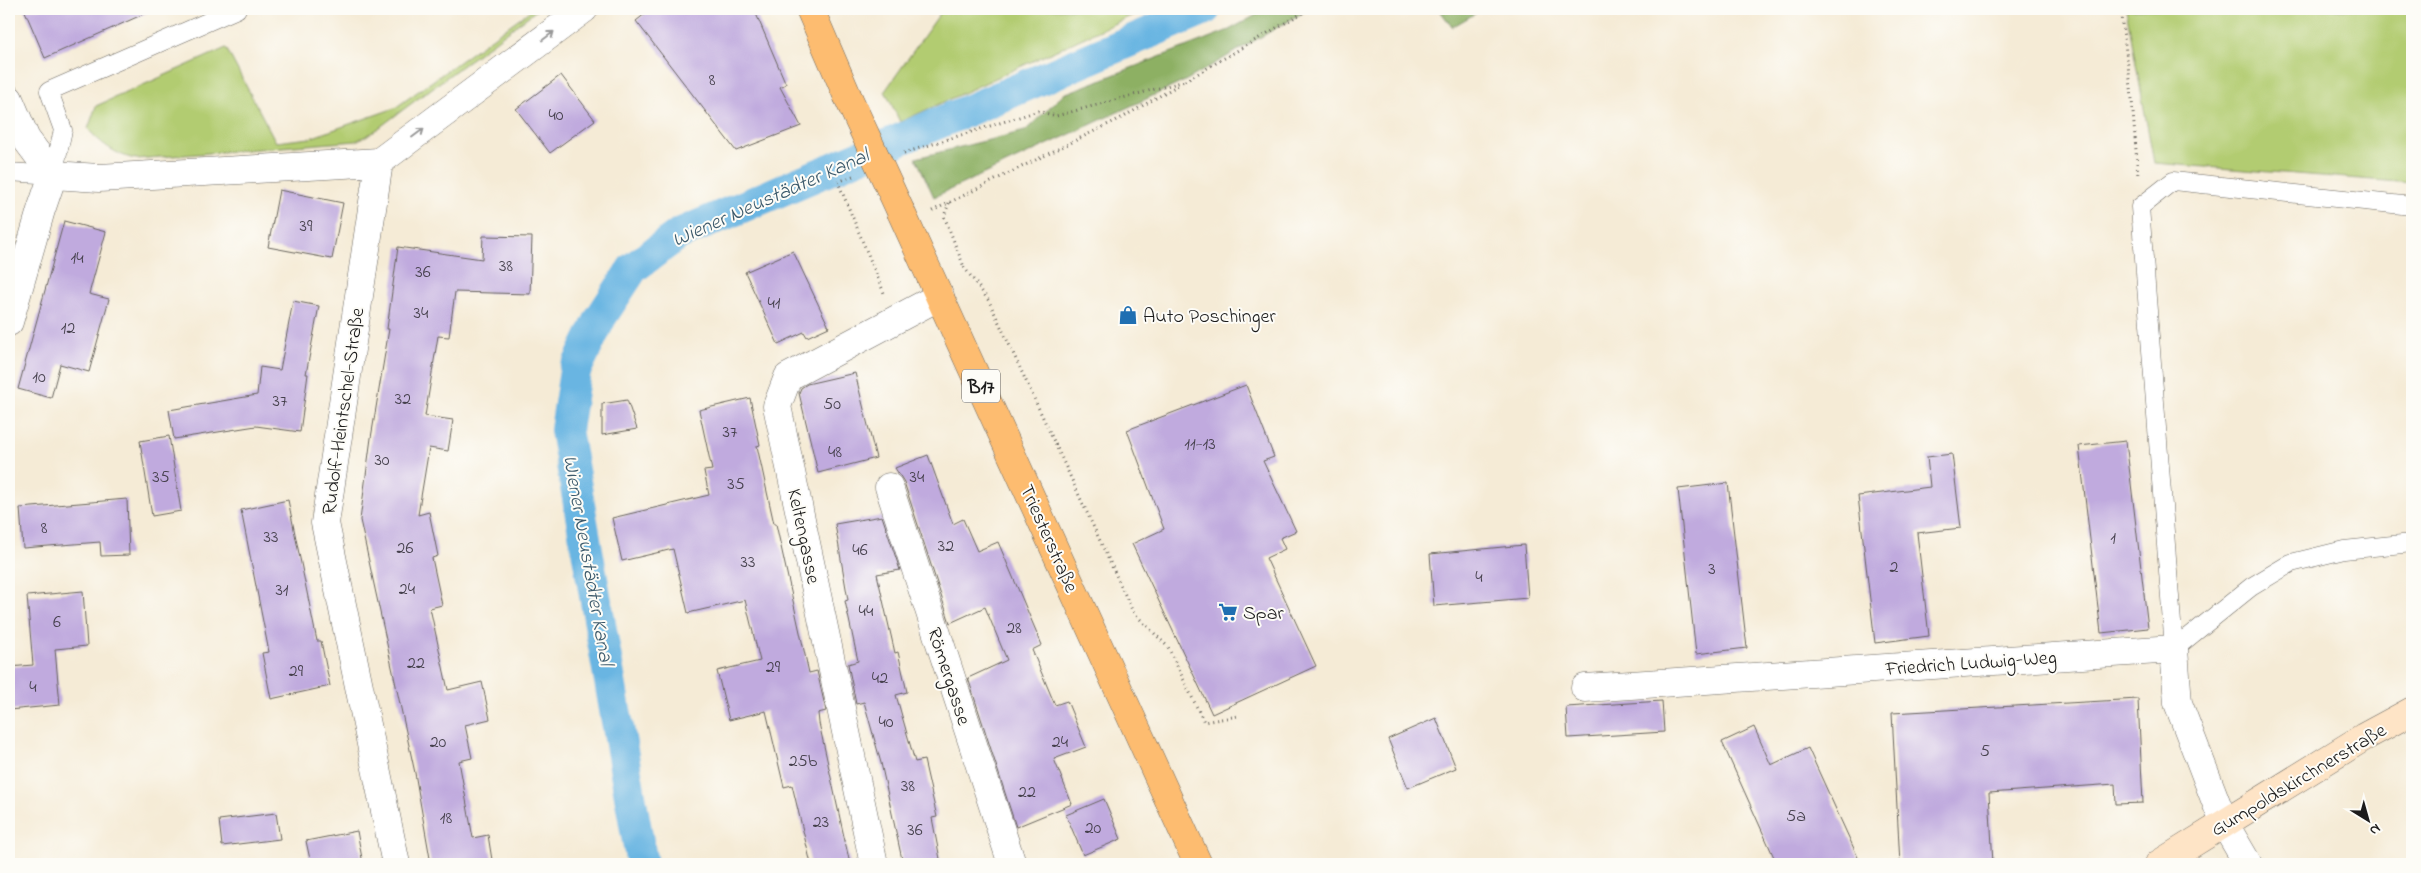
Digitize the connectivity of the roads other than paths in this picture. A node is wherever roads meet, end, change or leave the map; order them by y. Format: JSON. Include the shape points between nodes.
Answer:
{"nodes":[{"id":1,"x":236,"y":9,"type":"edge"},
{"id":2,"x":584,"y":9,"type":"edge"},
{"id":3,"x":810,"y":9,"type":"edge"},
{"id":4,"x":9,"y":99,"type":"edge"},
{"id":5,"x":379,"y":162,"type":"junction"},
{"id":6,"x":9,"y":172,"type":"edge"},
{"id":7,"x":54,"y":175,"type":"junction"},
{"id":8,"x":2412,"y":206,"type":"edge"},
{"id":9,"x":940,"y":296,"type":"junction"},
{"id":10,"x":9,"y":322,"type":"edge"},
{"id":11,"x":889,"y":488,"type":"dead end"},
{"id":12,"x":2412,"y":542,"type":"edge"},
{"id":13,"x":2174,"y":648,"type":"junction"},
{"id":14,"x":1585,"y":688,"type":"dead end"},
{"id":15,"x":2412,"y":710,"type":"edge"},
{"id":16,"x":2224,"y":823,"type":"junction"},
{"id":17,"x":396,"y":864,"type":"edge"},
{"id":18,"x":874,"y":864,"type":"edge"},
{"id":19,"x":1012,"y":864,"type":"edge"},
{"id":20,"x":1198,"y":864,"type":"edge"},
{"id":21,"x":2159,"y":864,"type":"edge"},
{"id":22,"x":2248,"y":864,"type":"edge"}],
"edges":[{"from":1,"to":7,"type":"lane","via":[[49,91],[63,130]]},
{"from":5,"to":2,"type":"street","one_way":true},
{"from":3,"to":9,"type":"main road","name":"Triesterstraße","number":"B17","bridge":true},
{"from":4,"to":7,"type":"street","via":[[26,139]]},
{"from":5,"to":7,"type":"street","via":[[99,178]]},
{"from":5,"to":17,"type":"street","name":"Rudolf-Heintschel-Straße","via":[[325,523]]},
{"from":6,"to":7,"type":"lane"},
{"from":7,"to":10,"type":"street"},
{"from":8,"to":13,"type":"lane","via":[[2173,181],[2140,207]]},
{"from":9,"to":18,"type":"street","name":"Keltengasse","via":[[788,377],[777,406]]},
{"from":9,"to":20,"type":"main road","name":"Triesterstraße","number":"B17"},
{"from":11,"to":19,"type":"street","name":"Römergasse"},
{"from":12,"to":13,"type":"lane","via":[[2344,550],[2291,563],[2251,587]]},
{"from":13,"to":14,"type":"street","name":"Friedrich Ludwig-Weg"},
{"from":13,"to":16,"type":"street","via":[[2178,702]]},
{"from":15,"to":16,"type":"street","name":"Gumpoldskirchnerstraße"},
{"from":16,"to":21,"type":"street","name":"Gumpoldskirchnerstraße"},
{"from":16,"to":22,"type":"street"}]}
